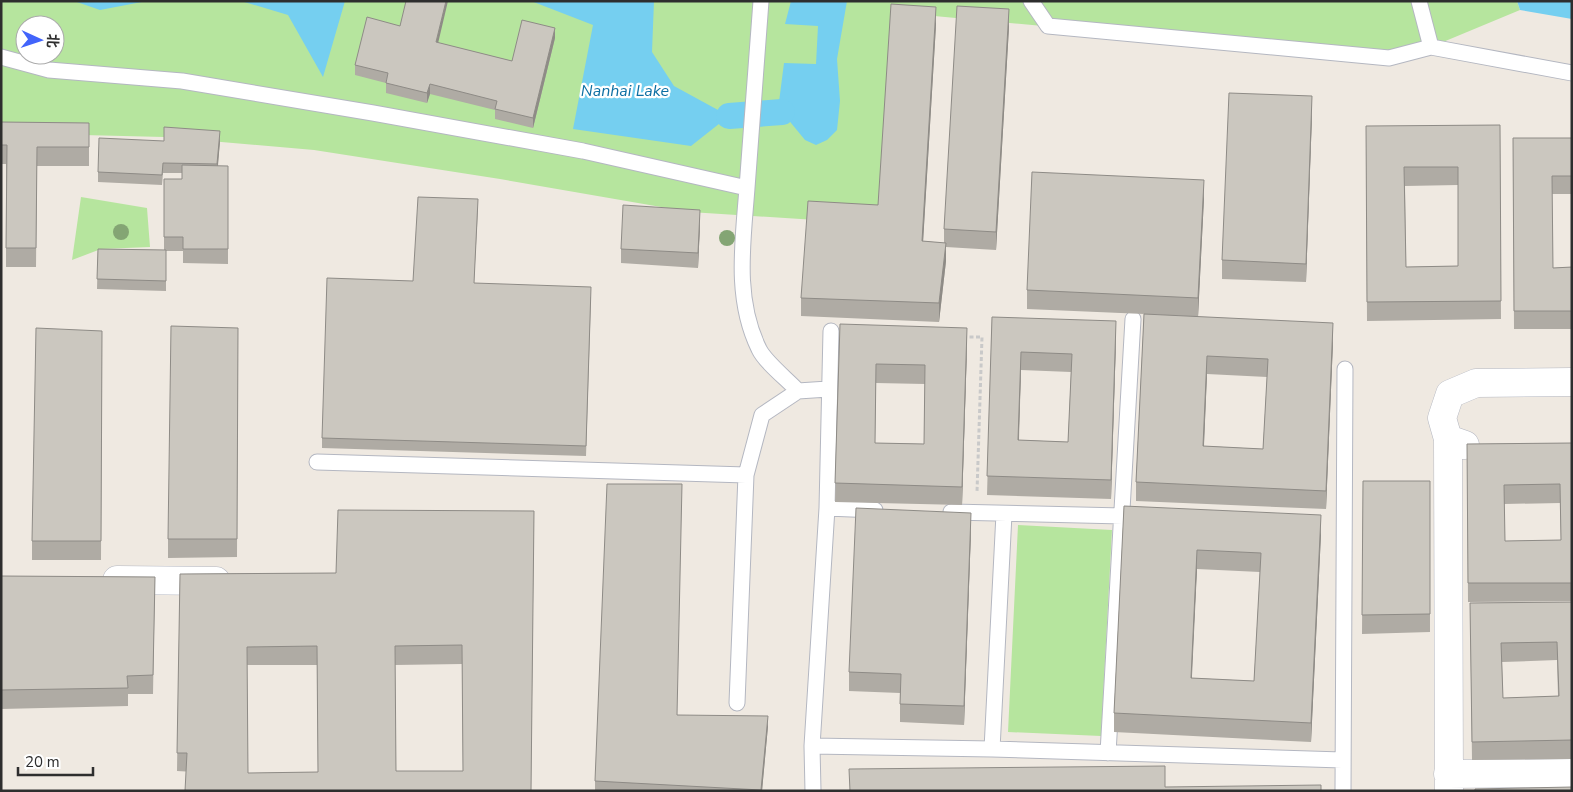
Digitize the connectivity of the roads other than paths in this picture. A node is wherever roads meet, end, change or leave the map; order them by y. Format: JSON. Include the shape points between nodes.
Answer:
{"nodes":[{"id":1,"x":761,"y":1,"type":"edge"},
{"id":2,"x":1031,"y":1,"type":"edge"},
{"id":3,"x":1418,"y":1,"type":"edge"},
{"id":4,"x":1431,"y":47,"type":"junction"},
{"id":5,"x":1,"y":56,"type":"edge"},
{"id":6,"x":1572,"y":73,"type":"edge"},
{"id":7,"x":747,"y":188,"type":"junction"},
{"id":8,"x":1133,"y":320,"type":"dead end"},
{"id":9,"x":831,"y":331,"type":"dead end"},
{"id":10,"x":1345,"y":369,"type":"dead end"},
{"id":11,"x":1572,"y":382,"type":"edge"},
{"id":12,"x":828,"y":389,"type":"junction"},
{"id":13,"x":798,"y":390,"type":"junction"},
{"id":14,"x":1448,"y":439,"type":"junction"},
{"id":15,"x":1488,"y":446,"type":"edge"},
{"id":16,"x":316,"y":462,"type":"dead end"},
{"id":17,"x":746,"y":476,"type":"junction"},
{"id":18,"x":827,"y":508,"type":"junction"},
{"id":19,"x":886,"y":510,"type":"edge"},
{"id":20,"x":936,"y":512,"type":"edge"},
{"id":21,"x":1004,"y":514,"type":"junction"},
{"id":22,"x":1123,"y":516,"type":"junction"},
{"id":23,"x":91,"y":579,"type":"edge"},
{"id":24,"x":240,"y":581,"type":"edge"},
{"id":25,"x":737,"y":704,"type":"dead end"},
{"id":26,"x":812,"y":746,"type":"junction"},
{"id":27,"x":992,"y":749,"type":"junction"},
{"id":28,"x":1108,"y":753,"type":"junction"},
{"id":29,"x":1342,"y":760,"type":"junction"},
{"id":30,"x":1572,"y":773,"type":"edge"},
{"id":31,"x":1448,"y":782,"type":"edge"},
{"id":32,"x":813,"y":791,"type":"edge"},
{"id":33,"x":1342,"y":791,"type":"edge"}],
"edges":[{"from":1,"to":7,"type":"lane"},
{"from":2,"to":4,"type":"lane","via":[[1048,26],[1389,58]]},
{"from":3,"to":4,"type":"lane"},
{"from":4,"to":6,"type":"lane"},
{"from":5,"to":7,"type":"lane","via":[[49,70],[182,81],[382,115],[583,151]]},
{"from":7,"to":13,"type":"lane","via":[[740,278],[749,319],[759,351]]},
{"from":8,"to":22,"type":"lane"},
{"from":9,"to":12,"type":"lane"},
{"from":10,"to":29,"type":"lane"},
{"from":11,"to":14,"type":"street","via":[[1476,383],[1450,394],[1442,418]]},
{"from":12,"to":13,"type":"lane"},
{"from":12,"to":18,"type":"lane"},
{"from":13,"to":17,"type":"lane","via":[[762,415]]},
{"from":14,"to":15,"type":"street","via":[[1469,447]]},
{"from":14,"to":31,"type":"street"},
{"from":16,"to":17,"type":"lane"},
{"from":17,"to":25,"type":"lane"},
{"from":18,"to":19,"type":"lane"},
{"from":18,"to":26,"type":"lane"},
{"from":20,"to":21,"type":"lane"},
{"from":21,"to":22,"type":"lane"},
{"from":21,"to":27,"type":"lane"},
{"from":22,"to":28,"type":"lane"},
{"from":23,"to":24,"type":"street"},
{"from":26,"to":27,"type":"lane"},
{"from":26,"to":32,"type":"lane"},
{"from":27,"to":28,"type":"lane"},
{"from":28,"to":29,"type":"lane"},
{"from":29,"to":33,"type":"lane"},
{"from":30,"to":31,"type":"street"}]}
